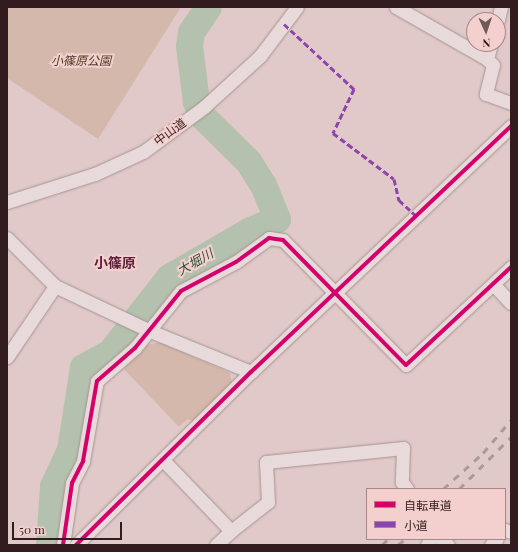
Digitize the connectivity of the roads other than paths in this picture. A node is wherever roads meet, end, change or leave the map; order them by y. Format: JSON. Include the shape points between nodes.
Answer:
{"nodes":[{"id":1,"x":297,"y":7,"type":"edge"},
{"id":2,"x":396,"y":7,"type":"edge"},
{"id":3,"x":489,"y":52,"type":"edge"},
{"id":4,"x":487,"y":59,"type":"junction"},
{"id":5,"x":511,"y":103,"type":"edge"},
{"id":6,"x":511,"y":126,"type":"edge"},
{"id":7,"x":7,"y":202,"type":"edge"},
{"id":8,"x":7,"y":238,"type":"edge"},
{"id":9,"x":511,"y":267,"type":"edge"},
{"id":10,"x":493,"y":284,"type":"junction"},
{"id":11,"x":55,"y":286,"type":"junction"},
{"id":12,"x":336,"y":294,"type":"junction"},
{"id":13,"x":511,"y":303,"type":"edge"},
{"id":14,"x":146,"y":330,"type":"junction"},
{"id":15,"x":7,"y":357,"type":"edge"},
{"id":16,"x":251,"y":372,"type":"junction"},
{"id":17,"x":163,"y":460,"type":"junction"},
{"id":18,"x":406,"y":488,"type":"edge"},
{"id":19,"x":231,"y":531,"type":"junction"},
{"id":20,"x":63,"y":545,"type":"edge"},
{"id":21,"x":76,"y":545,"type":"edge"},
{"id":22,"x":216,"y":545,"type":"edge"}],
"edges":[{"from":1,"to":7,"type":"street","name":"中山道","via":[[260,56],[200,111],[142,152],[95,174]]},
{"from":2,"to":4,"type":"street"},
{"from":3,"to":4,"type":"street"},
{"from":4,"to":5,"type":"street","via":[[493,65],[486,94]]},
{"from":6,"to":12,"type":"street"},
{"from":8,"to":11,"type":"street"},
{"from":9,"to":10,"type":"street"},
{"from":10,"to":12,"type":"street","via":[[406,365]]},
{"from":10,"to":13,"type":"street"},
{"from":11,"to":14,"type":"street"},
{"from":11,"to":15,"type":"street"},
{"from":12,"to":14,"type":"street","via":[[283,240],[270,238],[236,262],[181,291]]},
{"from":12,"to":16,"type":"street"},
{"from":14,"to":16,"type":"street"},
{"from":14,"to":20,"type":"street","via":[[135,348],[97,381],[83,461],[72,483]]},
{"from":16,"to":17,"type":"street"},
{"from":17,"to":19,"type":"street"},
{"from":17,"to":21,"type":"street"},
{"from":18,"to":19,"type":"street","via":[[402,482],[403,448],[266,462],[268,502]]},
{"from":19,"to":22,"type":"street"}]}
